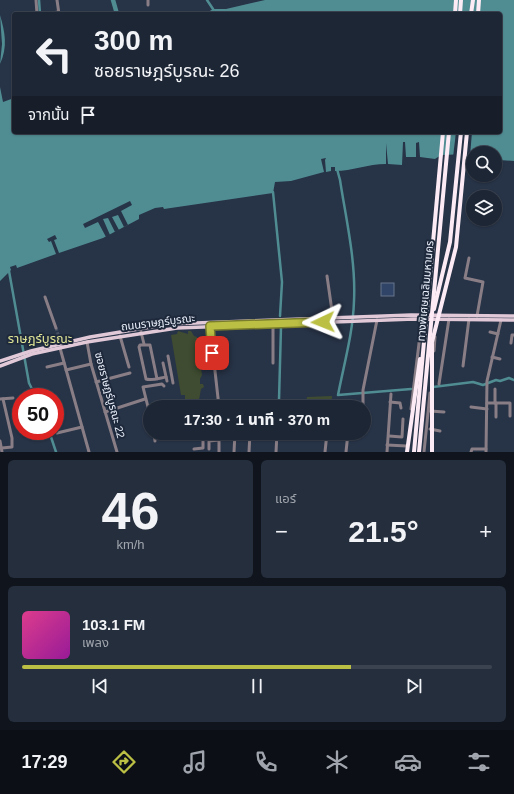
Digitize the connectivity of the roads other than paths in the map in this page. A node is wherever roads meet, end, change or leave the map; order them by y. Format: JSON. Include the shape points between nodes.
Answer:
{"nodes":[{"id":1,"x":36,"y":0,"type":"edge"},
{"id":2,"x":57,"y":0,"type":"edge"},
{"id":3,"x":148,"y":0,"type":"edge"},
{"id":4,"x":456,"y":0,"type":"edge"},
{"id":5,"x":461,"y":0,"type":"edge"},
{"id":6,"x":473,"y":0,"type":"edge"},
{"id":7,"x":480,"y":0,"type":"edge"},
{"id":8,"x":148,"y":5,"type":"dead end"},
{"id":9,"x":37,"y":12,"type":"edge"},
{"id":10,"x":59,"y":12,"type":"edge"},
{"id":11,"x":455,"y":12,"type":"edge"},
{"id":12,"x":460,"y":12,"type":"edge"},
{"id":13,"x":472,"y":12,"type":"edge"},
{"id":14,"x":478,"y":12,"type":"edge"},
{"id":15,"x":443,"y":134,"type":"edge"},
{"id":16,"x":449,"y":134,"type":"edge"},
{"id":17,"x":461,"y":134,"type":"edge"},
{"id":18,"x":467,"y":134,"type":"edge"},
{"id":19,"x":469,"y":258,"type":"dead end"},
{"id":20,"x":327,"y":276,"type":"dead end"},
{"id":21,"x":45,"y":297,"type":"dead end"},
{"id":22,"x":478,"y":316,"type":"junction"},
{"id":23,"x":514,"y":316,"type":"edge"},
{"id":24,"x":333,"y":318,"type":"junction"},
{"id":25,"x":353,"y":319,"type":"junction"},
{"id":26,"x":422,"y":319,"type":"junction"},
{"id":27,"x":436,"y":319,"type":"junction"},
{"id":28,"x":449,"y":319,"type":"junction"},
{"id":29,"x":377,"y":320,"type":"junction"},
{"id":30,"x":469,"y":320,"type":"junction"},
{"id":31,"x":502,"y":320,"type":"junction"},
{"id":32,"x":514,"y":320,"type":"edge"},
{"id":33,"x":273,"y":324,"type":"junction"},
{"id":34,"x":210,"y":326,"type":"junction"},
{"id":35,"x":56,"y":328,"type":"tunnel mouth"},
{"id":36,"x":429,"y":330,"type":"junction"},
{"id":37,"x":141,"y":332,"type":"junction"},
{"id":38,"x":490,"y":332,"type":"dead end"},
{"id":39,"x":498,"y":334,"type":"junction"},
{"id":40,"x":514,"y":335,"type":"edge"},
{"id":41,"x":120,"y":336,"type":"junction"},
{"id":42,"x":432,"y":340,"type":"junction"},
{"id":43,"x":87,"y":342,"type":"junction"},
{"id":44,"x":511,"y":343,"type":"dead end"},
{"id":45,"x":144,"y":344,"type":"junction"},
{"id":46,"x":60,"y":348,"type":"junction"},
{"id":47,"x":32,"y":353,"type":"junction"},
{"id":48,"x":168,"y":356,"type":"dead end"},
{"id":49,"x":492,"y":357,"type":"junction"},
{"id":50,"x":12,"y":358,"type":"junction"},
{"id":51,"x":500,"y":359,"type":"dead end"},
{"id":52,"x":0,"y":361,"type":"edge"},
{"id":53,"x":64,"y":363,"type":"junction"},
{"id":54,"x":163,"y":363,"type":"dead end"},
{"id":55,"x":274,"y":363,"type":"dead end"},
{"id":56,"x":91,"y":364,"type":"junction"},
{"id":57,"x":0,"y":366,"type":"edge"},
{"id":58,"x":463,"y":366,"type":"dead end"},
{"id":59,"x":47,"y":367,"type":"dead end"},
{"id":60,"x":129,"y":367,"type":"dead end"},
{"id":61,"x":66,"y":370,"type":"junction"},
{"id":62,"x":130,"y":372,"type":"dead end"},
{"id":63,"x":157,"y":379,"type":"junction"},
{"id":64,"x":96,"y":382,"type":"junction"},
{"id":65,"x":173,"y":383,"type":"dead end"},
{"id":66,"x":439,"y":384,"type":"dead end"},
{"id":67,"x":164,"y":386,"type":"dead end"},
{"id":68,"x":496,"y":389,"type":"dead end"},
{"id":69,"x":391,"y":394,"type":"dead end"},
{"id":70,"x":12,"y":398,"type":"edge"},
{"id":71,"x":1,"y":399,"type":"edge"},
{"id":72,"x":145,"y":399,"type":"joint"},
{"id":73,"x":218,"y":400,"type":"edge"},
{"id":74,"x":363,"y":400,"type":"edge"},
{"id":75,"x":390,"y":402,"type":"junction"},
{"id":76,"x":487,"y":403,"type":"junction"},
{"id":77,"x":495,"y":403,"type":"junction"},
{"id":78,"x":400,"y":408,"type":"dead end"},
{"id":79,"x":471,"y":408,"type":"dead end"},
{"id":80,"x":487,"y":409,"type":"junction"},
{"id":81,"x":428,"y":411,"type":"junction"},
{"id":82,"x":105,"y":412,"type":"junction"},
{"id":83,"x":444,"y":412,"type":"dead end"},
{"id":84,"x":511,"y":413,"type":"edge"},
{"id":85,"x":496,"y":417,"type":"dead end"},
{"id":86,"x":403,"y":419,"type":"dead end"},
{"id":87,"x":82,"y":427,"type":"junction"},
{"id":88,"x":427,"y":428,"type":"junction"},
{"id":89,"x":64,"y":431,"type":"edge"},
{"id":90,"x":440,"y":431,"type":"dead end"},
{"id":91,"x":388,"y":436,"type":"junction"},
{"id":92,"x":402,"y":437,"type":"junction"},
{"id":93,"x":203,"y":440,"type":"edge"},
{"id":94,"x":219,"y":440,"type":"joint"},
{"id":95,"x":235,"y":440,"type":"edge"},
{"id":96,"x":249,"y":440,"type":"edge"},
{"id":97,"x":277,"y":440,"type":"edge"},
{"id":98,"x":326,"y":440,"type":"edge"},
{"id":99,"x":347,"y":440,"type":"edge"},
{"id":100,"x":0,"y":441,"type":"edge"},
{"id":101,"x":425,"y":442,"type":"junction"},
{"id":102,"x":387,"y":446,"type":"junction"},
{"id":103,"x":401,"y":446,"type":"junction"},
{"id":104,"x":1,"y":448,"type":"edge"},
{"id":105,"x":194,"y":449,"type":"dead end"},
{"id":106,"x":209,"y":449,"type":"dead end"},
{"id":107,"x":406,"y":449,"type":"edge"},
{"id":108,"x":486,"y":451,"type":"edge"},
{"id":109,"x":89,"y":452,"type":"edge"},
{"id":110,"x":117,"y":452,"type":"edge"},
{"id":111,"x":219,"y":452,"type":"edge"},
{"id":112,"x":234,"y":452,"type":"edge"},
{"id":113,"x":248,"y":452,"type":"edge"},
{"id":114,"x":276,"y":452,"type":"edge"},
{"id":115,"x":325,"y":452,"type":"edge"},
{"id":116,"x":346,"y":452,"type":"edge"},
{"id":117,"x":387,"y":452,"type":"edge"},
{"id":118,"x":414,"y":452,"type":"edge"},
{"id":119,"x":419,"y":452,"type":"edge"},
{"id":120,"x":424,"y":452,"type":"edge"},
{"id":121,"x":431,"y":452,"type":"edge"},
{"id":122,"x":471,"y":452,"type":"edge"}],
"edges":[{"from":1,"to":9,"type":"street"},
{"from":2,"to":10,"type":"street"},
{"from":3,"to":8,"type":"street"},
{"from":4,"to":11,"type":"highway"},
{"from":5,"to":12,"type":"highway"},
{"from":6,"to":13,"type":"highway"},
{"from":7,"to":14,"type":"highway"},
{"from":15,"to":118,"type":"highway","name":"ทางพิเศษเฉลิมมหานคร"},
{"from":16,"to":119,"type":"highway","name":"ทางพิเศษเฉลิมมหานคร"},
{"from":17,"to":36,"type":"highway","via":[[450,242]]},
{"from":18,"to":42,"type":"highway","via":[[456,247]]},
{"from":19,"to":22,"type":"street","via":[[465,278],[484,283]]},
{"from":20,"to":24,"type":"street"},
{"from":21,"to":35,"type":"street"},
{"from":22,"to":23,"type":"main road","name":"ถนนราษฎร์บูรณะ"},
{"from":22,"to":25,"type":"main road","name":"ถนนราษฎร์บูรณะ","via":[[410,315]]},
{"from":24,"to":25,"type":"main road","name":"ถนนราษฎร์บูรณะ"},
{"from":24,"to":47,"type":"main road","name":"ถนนราษฎร์บูรณะ","via":[[169,324],[61,342]]},
{"from":25,"to":29,"type":"main road","name":"ถนนราษฎร์บูรณะ"},
{"from":25,"to":33,"type":"main road","name":"ถนนราษฎร์บูรณะ"},
{"from":26,"to":27,"type":"main road","name":"ถนนราษฎร์บูรณะ"},
{"from":26,"to":29,"type":"main road","name":"ถนนราษฎร์บูรณะ"},
{"from":26,"to":107,"type":"street"},
{"from":27,"to":28,"type":"main road","name":"ถนนราษฎร์บูรณะ"},
{"from":27,"to":81,"type":"street"},
{"from":28,"to":30,"type":"main road","name":"ถนนราษฎร์บูรณะ"},
{"from":28,"to":66,"type":"street"},
{"from":29,"to":74,"type":"street"},
{"from":30,"to":31,"type":"main road","name":"ถนนราษฎร์บูรณะ"},
{"from":30,"to":58,"type":"street"},
{"from":31,"to":32,"type":"main road","name":"ถนนราษฎร์บูรณะ"},
{"from":31,"to":39,"type":"street"},
{"from":33,"to":34,"type":"main road","name":"ถนนราษฎร์บูรณะ"},
{"from":33,"to":55,"type":"street"},
{"from":34,"to":37,"type":"main road","name":"ถนนราษฎร์บูรณะ"},
{"from":34,"to":73,"type":"street"},
{"from":36,"to":42,"type":"highway","via":[[424,367]]},
{"from":36,"to":107,"type":"highway","via":[[419,366]]},
{"from":37,"to":41,"type":"main road","name":"ถนนราษฎร์บูรณะ"},
{"from":37,"to":45,"type":"street"},
{"from":38,"to":39,"type":"street"},
{"from":39,"to":49,"type":"street"},
{"from":40,"to":44,"type":"street"},
{"from":41,"to":43,"type":"main road","name":"ถนนราษฎร์บูรณะ"},
{"from":41,"to":60,"type":"street"},
{"from":42,"to":121,"type":"highway"},
{"from":43,"to":46,"type":"main road","name":"ถนนราษฎร์บูรณะ"},
{"from":43,"to":56,"type":"street","name":"ซอยราษฎร์บูรณะ 22"},
{"from":45,"to":63,"type":"street","via":[[150,345]]},
{"from":45,"to":63,"type":"street","via":[[139,347],[146,378]]},
{"from":46,"to":47,"type":"main road","name":"ถนนราษฎร์บูรณะ"},
{"from":46,"to":53,"type":"street"},
{"from":47,"to":50,"type":"main road","name":"ถนนราษฎร์บูรณะ"},
{"from":48,"to":65,"type":"street"},
{"from":49,"to":51,"type":"street"},
{"from":49,"to":76,"type":"street"},
{"from":50,"to":52,"type":"main road","name":"ถนนราษฎร์บูรณะ"},
{"from":50,"to":57,"type":"main road","name":"ถนนราษฎร์บูรณะ"},
{"from":53,"to":59,"type":"street"},
{"from":53,"to":61,"type":"street"},
{"from":54,"to":63,"type":"street","via":[[167,379]]},
{"from":56,"to":61,"type":"street"},
{"from":56,"to":64,"type":"street","name":"ซอยราษฎร์บูรณะ 22"},
{"from":61,"to":87,"type":"street"},
{"from":62,"to":64,"type":"street"},
{"from":64,"to":82,"type":"street","name":"ซอยราษฎร์บูรณะ 22"},
{"from":67,"to":72,"type":"street","via":[[162,384],[143,387]]},
{"from":68,"to":77,"type":"street"},
{"from":69,"to":75,"type":"street"},
{"from":70,"to":71,"type":"street"},
{"from":71,"to":104,"type":"street","via":[[12,438],[12,447]]},
{"from":72,"to":82,"type":"street"},
{"from":75,"to":78,"type":"street","via":[[399,402]]},
{"from":75,"to":91,"type":"street"},
{"from":76,"to":77,"type":"street"},
{"from":76,"to":80,"type":"street"},
{"from":77,"to":84,"type":"street","via":[[510,403]]},
{"from":77,"to":85,"type":"street"},
{"from":79,"to":80,"type":"street"},
{"from":80,"to":108,"type":"street"},
{"from":81,"to":83,"type":"street"},
{"from":81,"to":88,"type":"street"},
{"from":82,"to":110,"type":"street","name":"ซอยราษฎร์บูรณะ 22"},
{"from":86,"to":92,"type":"street"},
{"from":87,"to":89,"type":"street"},
{"from":87,"to":109,"type":"street"},
{"from":88,"to":90,"type":"street"},
{"from":88,"to":101,"type":"street"},
{"from":91,"to":92,"type":"street"},
{"from":91,"to":102,"type":"street"},
{"from":92,"to":103,"type":"street"},
{"from":93,"to":105,"type":"street","via":[[203,448]]},
{"from":94,"to":106,"type":"street","via":[[209,441]]},
{"from":94,"to":111,"type":"street"},
{"from":95,"to":112,"type":"street"},
{"from":96,"to":113,"type":"street"},
{"from":97,"to":114,"type":"street"},
{"from":98,"to":115,"type":"street"},
{"from":99,"to":116,"type":"street"},
{"from":100,"to":104,"type":"street"},
{"from":101,"to":120,"type":"street"},
{"from":101,"to":121,"type":"street","via":[[430,444]]},
{"from":102,"to":103,"type":"street"},
{"from":102,"to":107,"type":"street"},
{"from":102,"to":117,"type":"street"},
{"from":103,"to":107,"type":"street"},
{"from":108,"to":122,"type":"street","via":[[472,449]]}]}
